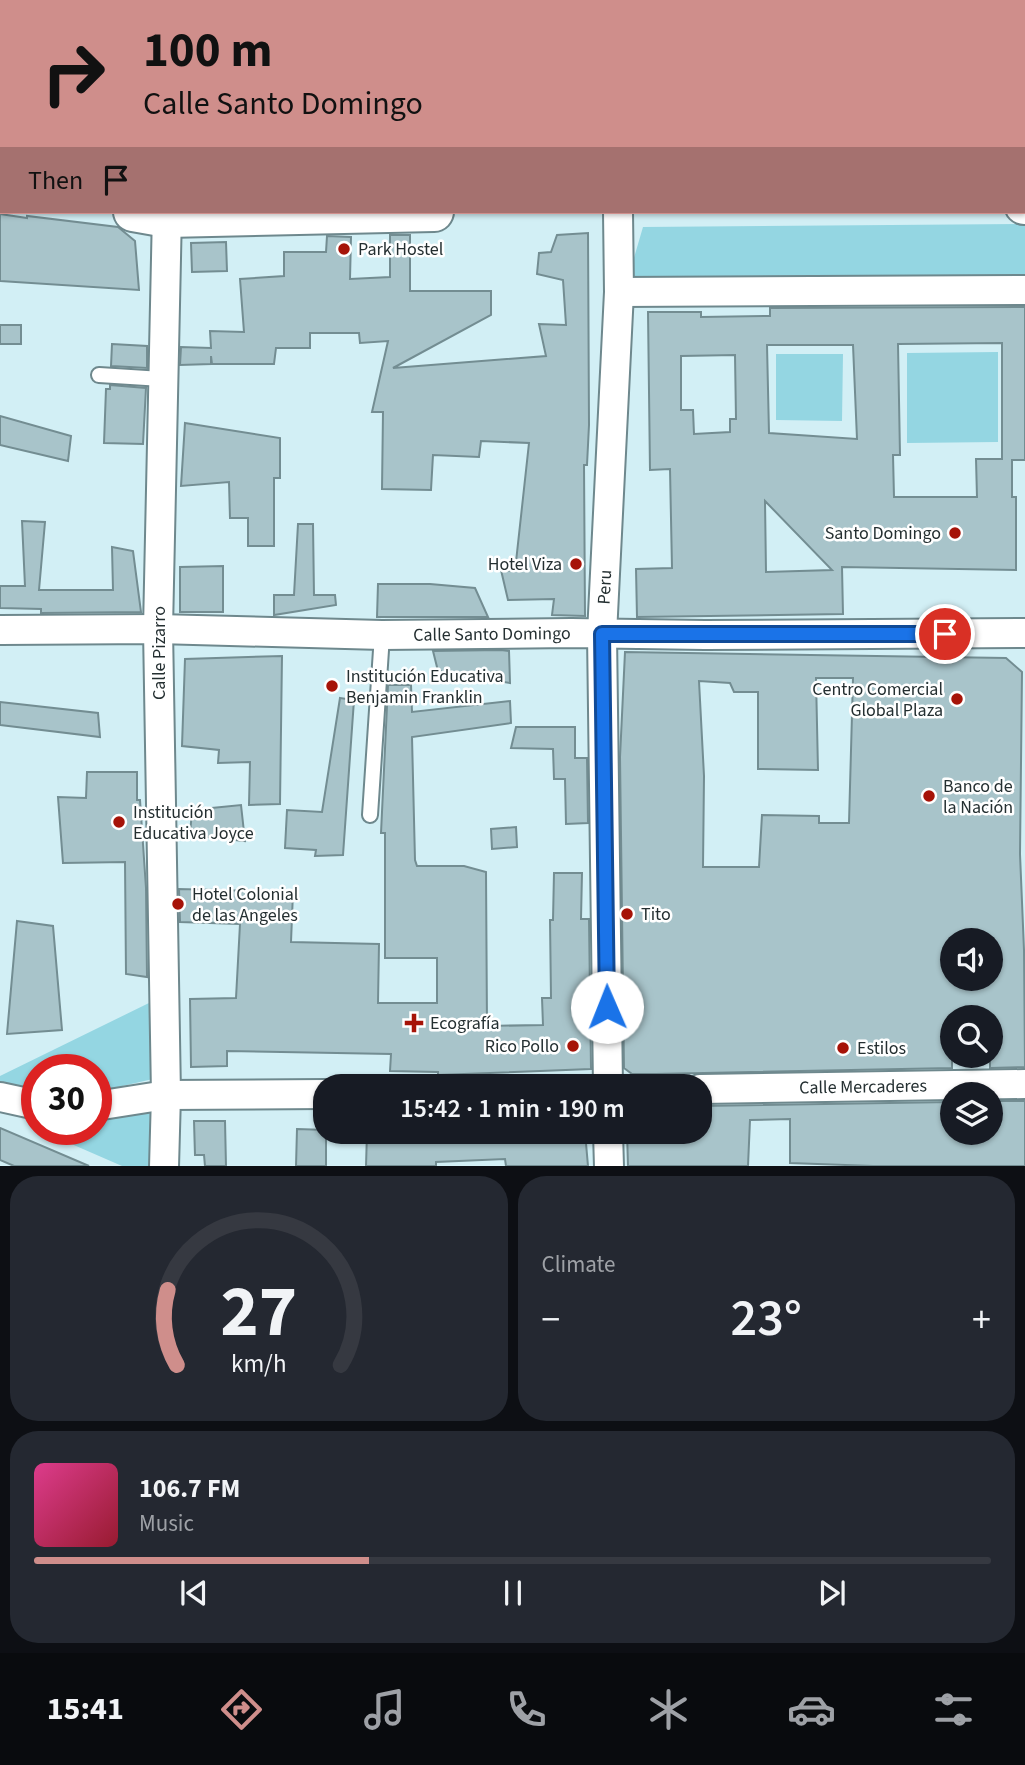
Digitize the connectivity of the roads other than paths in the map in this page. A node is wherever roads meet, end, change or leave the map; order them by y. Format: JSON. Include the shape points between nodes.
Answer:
{"nodes":[{"id":1,"x":155,"y":214,"type":"edge"},
{"id":2,"x":618,"y":214,"type":"edge"},
{"id":3,"x":1025,"y":290,"type":"edge"},
{"id":4,"x":619,"y":292,"type":"junction"},
{"id":5,"x":99,"y":375,"type":"dead end"},
{"id":6,"x":162,"y":379,"type":"junction"},
{"id":7,"x":158,"y":629,"type":"junction"},
{"id":8,"x":0,"y":630,"type":"edge"},
{"id":9,"x":602,"y":634,"type":"junction"},
{"id":10,"x":1025,"y":634,"type":"edge"},
{"id":11,"x":382,"y":635,"type":"junction"},
{"id":12,"x":370,"y":815,"type":"dead end"},
{"id":13,"x":608,"y":1074,"type":"edge"},
{"id":14,"x":1025,"y":1084,"type":"edge"},
{"id":15,"x":712,"y":1089,"type":"edge"},
{"id":16,"x":313,"y":1094,"type":"edge"},
{"id":17,"x":166,"y":1095,"type":"junction"},
{"id":18,"x":0,"y":1097,"type":"edge"},
{"id":19,"x":21,"y":1102,"type":"edge"},
{"id":20,"x":112,"y":1103,"type":"edge"},
{"id":21,"x":608,"y":1144,"type":"edge"},
{"id":22,"x":164,"y":1166,"type":"edge"},
{"id":23,"x":608,"y":1166,"type":"edge"}],
"edges":[{"from":1,"to":6,"type":"street","name":"Calle Pizarro"},
{"from":2,"to":4,"type":"street","name":"Peru"},
{"from":3,"to":4,"type":"street"},
{"from":4,"to":9,"type":"street","name":"Peru"},
{"from":5,"to":6,"type":"lane"},
{"from":6,"to":7,"type":"street","name":"Calle Pizarro"},
{"from":7,"to":8,"type":"street","name":"Calle Santo Domingo"},
{"from":7,"to":11,"type":"street","name":"Calle Santo Domingo"},
{"from":7,"to":17,"type":"street","name":"Calle Pizarro"},
{"from":9,"to":10,"type":"street","name":"Calle Santo Domingo"},
{"from":9,"to":11,"type":"street","name":"Calle Santo Domingo"},
{"from":9,"to":13,"type":"street","name":"Peru"},
{"from":11,"to":12,"type":"lane"},
{"from":14,"to":15,"type":"street","name":"Calle Mercaderes"},
{"from":16,"to":17,"type":"street"},
{"from":17,"to":20,"type":"street"},
{"from":17,"to":22,"type":"street","name":"Calle Pizarro"},
{"from":18,"to":19,"type":"street"},
{"from":21,"to":23,"type":"street"}]}
